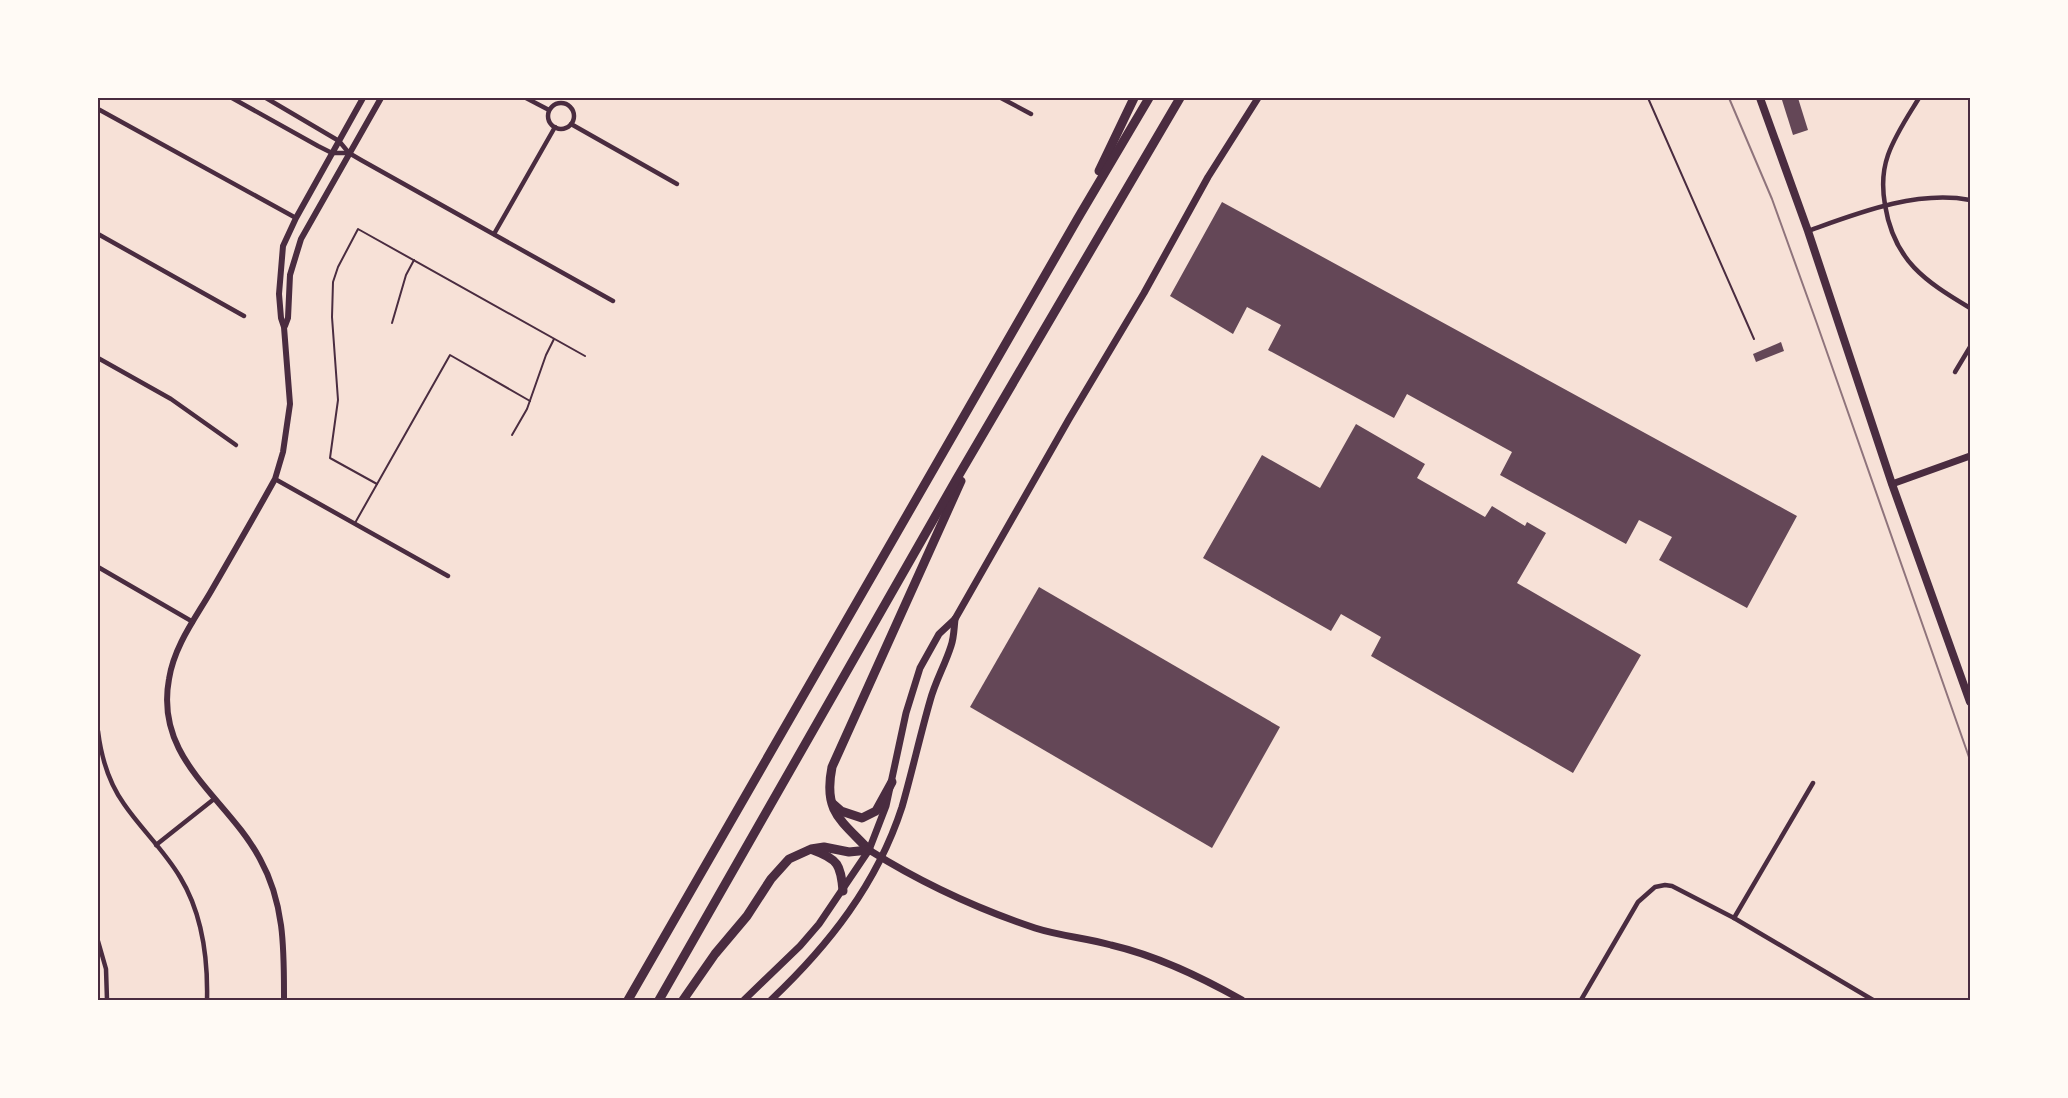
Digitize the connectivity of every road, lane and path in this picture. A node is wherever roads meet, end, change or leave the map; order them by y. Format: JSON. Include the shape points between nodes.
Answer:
{"nodes":[{"id":1,"x":232,"y":98,"type":"edge"},
{"id":2,"x":266,"y":98,"type":"edge"},
{"id":3,"x":363,"y":98,"type":"edge"},
{"id":4,"x":381,"y":98,"type":"edge"},
{"id":5,"x":526,"y":98,"type":"edge"},
{"id":6,"x":570,"y":98,"type":"edge"},
{"id":7,"x":1001,"y":98,"type":"edge"},
{"id":8,"x":1134,"y":98,"type":"edge"},
{"id":9,"x":1149,"y":98,"type":"edge"},
{"id":10,"x":1180,"y":98,"type":"edge"},
{"id":11,"x":1258,"y":98,"type":"edge"},
{"id":12,"x":1648,"y":98,"type":"edge"},
{"id":13,"x":1760,"y":98,"type":"edge"},
{"id":14,"x":1918,"y":98,"type":"edge"},
{"id":15,"x":567,"y":104,"type":"junction"},
{"id":16,"x":98,"y":109,"type":"edge"},
{"id":17,"x":549,"y":110,"type":"junction"},
{"id":18,"x":1031,"y":114,"type":"dead end"},
{"id":19,"x":571,"y":124,"type":"junction"},
{"id":20,"x":555,"y":127,"type":"junction"},
{"id":21,"x":339,"y":141,"type":"junction"},
{"id":22,"x":332,"y":153,"type":"junction"},
{"id":23,"x":349,"y":153,"type":"junction"},
{"id":24,"x":677,"y":184,"type":"dead end"},
{"id":25,"x":1971,"y":200,"type":"edge"},
{"id":26,"x":1885,"y":206,"type":"junction"},
{"id":27,"x":296,"y":218,"type":"junction"},
{"id":28,"x":1078,"y":218,"type":"junction"},
{"id":29,"x":1808,"y":231,"type":"junction"},
{"id":30,"x":98,"y":234,"type":"edge"},
{"id":31,"x":494,"y":234,"type":"junction"},
{"id":32,"x":414,"y":260,"type":"junction"},
{"id":33,"x":613,"y":301,"type":"dead end"},
{"id":34,"x":1971,"y":308,"type":"edge"},
{"id":35,"x":244,"y":316,"type":"dead end"},
{"id":36,"x":392,"y":323,"type":"dead end"},
{"id":37,"x":284,"y":327,"type":"junction"},
{"id":38,"x":555,"y":339,"type":"junction"},
{"id":39,"x":1754,"y":339,"type":"dead end"},
{"id":40,"x":1971,"y":347,"type":"edge"},
{"id":41,"x":585,"y":356,"type":"dead end"},
{"id":42,"x":98,"y":358,"type":"edge"},
{"id":43,"x":1955,"y":372,"type":"dead end"},
{"id":44,"x":530,"y":401,"type":"junction"},
{"id":45,"x":512,"y":435,"type":"dead end"},
{"id":46,"x":980,"y":437,"type":"junction"},
{"id":47,"x":236,"y":445,"type":"dead end"},
{"id":48,"x":1971,"y":456,"type":"edge"},
{"id":49,"x":275,"y":478,"type":"junction"},
{"id":50,"x":377,"y":484,"type":"junction"},
{"id":51,"x":1892,"y":484,"type":"junction"},
{"id":52,"x":355,"y":523,"type":"junction"},
{"id":53,"x":98,"y":567,"type":"edge"},
{"id":54,"x":448,"y":576,"type":"dead end"},
{"id":55,"x":955,"y":619,"type":"junction"},
{"id":56,"x":193,"y":622,"type":"junction"},
{"id":57,"x":1971,"y":702,"type":"edge"},
{"id":58,"x":98,"y":731,"type":"edge"},
{"id":59,"x":100,"y":757,"type":"edge"},
{"id":60,"x":892,"y":782,"type":"junction"},
{"id":61,"x":1813,"y":783,"type":"dead end"},
{"id":62,"x":214,"y":799,"type":"junction"},
{"id":63,"x":830,"y":800,"type":"junction"},
{"id":64,"x":156,"y":845,"type":"junction"},
{"id":65,"x":811,"y":849,"type":"junction"},
{"id":66,"x":869,"y":850,"type":"junction"},
{"id":67,"x":881,"y":858,"type":"junction"},
{"id":68,"x":843,"y":891,"type":"junction"},
{"id":69,"x":1734,"y":918,"type":"junction"},
{"id":70,"x":98,"y":941,"type":"edge"},
{"id":71,"x":107,"y":1000,"type":"edge"},
{"id":72,"x":207,"y":1000,"type":"edge"},
{"id":73,"x":284,"y":1000,"type":"edge"},
{"id":74,"x":628,"y":1000,"type":"edge"},
{"id":75,"x":659,"y":1000,"type":"edge"},
{"id":76,"x":683,"y":1000,"type":"edge"},
{"id":77,"x":744,"y":1000,"type":"edge"},
{"id":78,"x":771,"y":1000,"type":"edge"},
{"id":79,"x":1242,"y":1000,"type":"edge"},
{"id":80,"x":1581,"y":1000,"type":"edge"},
{"id":81,"x":1873,"y":1000,"type":"edge"}],
"edges":[{"from":1,"to":22,"type":"street"},
{"from":2,"to":21,"type":"street"},
{"from":3,"to":21,"type":"street"},
{"from":4,"to":23,"type":"street"},
{"from":5,"to":17,"type":"street"},
{"from":6,"to":15,"type":"street"},
{"from":7,"to":18,"type":"street"},
{"from":8,"to":28,"type":"highway"},
{"from":9,"to":28,"type":"highway"},
{"from":10,"to":46,"type":"highway"},
{"from":11,"to":55,"type":"main road","via":[[1208,177]]},
{"from":12,"to":39,"type":"lane"},
{"from":13,"to":29,"type":"main road"},
{"from":14,"to":26,"type":"street","via":[[1888,154],[1883,173]]},
{"from":15,"to":17,"type":"street","via":[[559,103]]},
{"from":15,"to":19,"type":"street","via":[[574,114]]},
{"from":16,"to":27,"type":"street"},
{"from":17,"to":20,"type":"street","via":[[549,122]]},
{"from":19,"to":20,"type":"street","via":[[562,129]]},
{"from":19,"to":24,"type":"street"},
{"from":20,"to":31,"type":"street"},
{"from":21,"to":22,"type":"street"},
{"from":21,"to":23,"type":"street"},
{"from":22,"to":23,"type":"street"},
{"from":22,"to":27,"type":"street"},
{"from":23,"to":31,"type":"street"},
{"from":23,"to":37,"type":"street","via":[[295,253]]},
{"from":25,"to":26,"type":"street","via":[[1930,198]]},
{"from":26,"to":29,"type":"street"},
{"from":26,"to":34,"type":"street","via":[[1895,241],[1911,266]]},
{"from":27,"to":37,"type":"street","via":[[283,246],[280,310]]},
{"from":28,"to":74,"type":"highway"},
{"from":29,"to":51,"type":"main road"},
{"from":30,"to":35,"type":"street"},
{"from":31,"to":33,"type":"street"},
{"from":32,"to":36,"type":"lane"},
{"from":32,"to":38,"type":"lane"},
{"from":32,"to":50,"type":"lane","via":[[358,228],[338,267],[332,291],[338,400],[330,458]]},
{"from":37,"to":49,"type":"street","via":[[290,404]]},
{"from":38,"to":41,"type":"lane"},
{"from":38,"to":44,"type":"lane"},
{"from":40,"to":43,"type":"street"},
{"from":42,"to":47,"type":"street","via":[[171,399]]},
{"from":44,"to":45,"type":"lane"},
{"from":44,"to":50,"type":"lane","via":[[450,355]]},
{"from":46,"to":63,"type":"highway","via":[[832,767]]},
{"from":46,"to":75,"type":"highway"},
{"from":48,"to":51,"type":"main road"},
{"from":49,"to":52,"type":"street"},
{"from":49,"to":56,"type":"street"},
{"from":50,"to":52,"type":"lane"},
{"from":51,"to":57,"type":"main road"},
{"from":52,"to":54,"type":"street"},
{"from":53,"to":56,"type":"street"},
{"from":55,"to":60,"type":"main road","via":[[939,634],[920,668]]},
{"from":55,"to":67,"type":"main road","via":[[952,644],[930,699],[902,806]]},
{"from":56,"to":62,"type":"street","via":[[175,657],[166,700],[177,747]]},
{"from":58,"to":59,"type":"street"},
{"from":59,"to":64,"type":"street","via":[[122,802]]},
{"from":60,"to":63,"type":"highway","via":[[876,811],[862,818],[841,811]]},
{"from":60,"to":66,"type":"main road"},
{"from":61,"to":69,"type":"street"},
{"from":62,"to":64,"type":"street"},
{"from":62,"to":73,"type":"street","via":[[252,845],[270,878],[283,933]]},
{"from":63,"to":66,"type":"highway","via":[[841,823]]},
{"from":64,"to":72,"type":"street","via":[[180,877],[196,910]]},
{"from":65,"to":66,"type":"highway"},
{"from":65,"to":68,"type":"highway","via":[[836,862]]},
{"from":65,"to":76,"type":"highway","via":[[789,859],[771,879]]},
{"from":66,"to":67,"type":"main road"},
{"from":66,"to":68,"type":"main road"},
{"from":67,"to":78,"type":"main road","via":[[840,927]]},
{"from":67,"to":79,"type":"main road","via":[[1004,917],[1038,929],[1134,951],[1201,978]]},
{"from":68,"to":77,"type":"main road","via":[[800,946]]},
{"from":69,"to":80,"type":"street","via":[[1672,886],[1655,887],[1638,902]]},
{"from":69,"to":81,"type":"street"},
{"from":70,"to":71,"type":"street","via":[[106,969]]}]}
